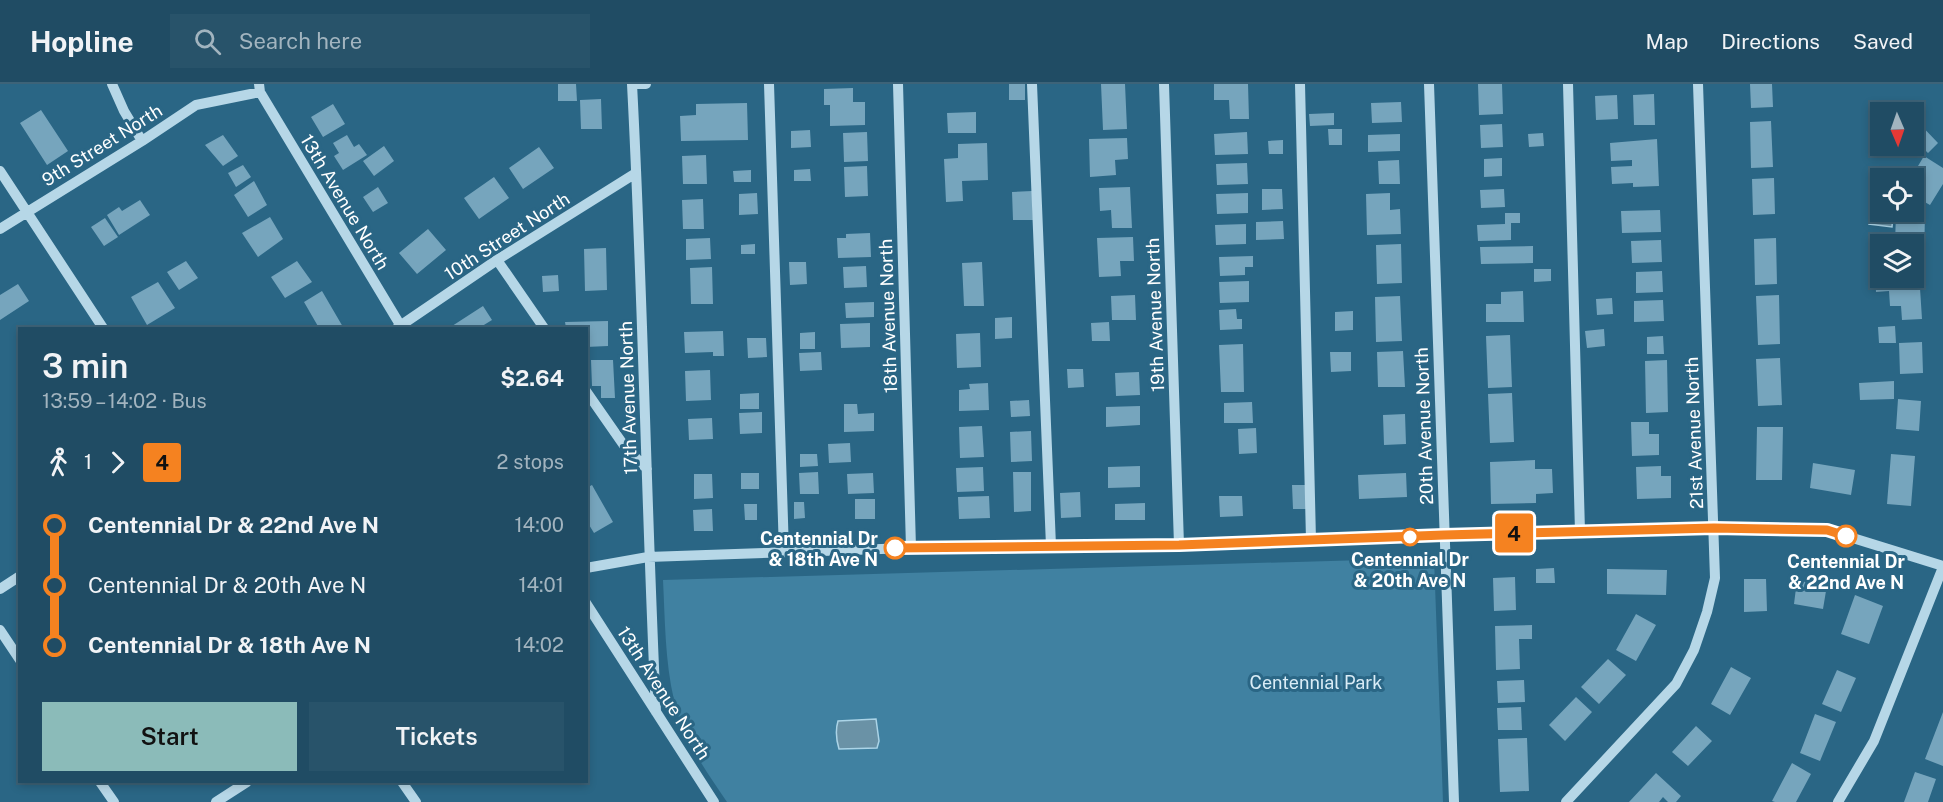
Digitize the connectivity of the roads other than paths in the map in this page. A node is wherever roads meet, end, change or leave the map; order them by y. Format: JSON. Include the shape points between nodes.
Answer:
{"nodes":[{"id":1,"x":112,"y":84,"type":"edge"},
{"id":2,"x":632,"y":84,"type":"edge"},
{"id":3,"x":646,"y":84,"type":"edge"},
{"id":4,"x":769,"y":84,"type":"edge"},
{"id":5,"x":898,"y":84,"type":"edge"},
{"id":6,"x":1032,"y":84,"type":"edge"},
{"id":7,"x":1164,"y":84,"type":"edge"},
{"id":8,"x":1300,"y":84,"type":"edge"},
{"id":9,"x":1429,"y":84,"type":"edge"},
{"id":10,"x":1568,"y":84,"type":"edge"},
{"id":11,"x":1698,"y":84,"type":"edge"},
{"id":12,"x":260,"y":88,"type":"edge"},
{"id":13,"x":142,"y":141,"type":"junction"},
{"id":14,"x":0,"y":171,"type":"edge"},
{"id":15,"x":636,"y":173,"type":"junction"},
{"id":16,"x":26,"y":212,"type":"junction"},
{"id":17,"x":0,"y":229,"type":"edge"},
{"id":18,"x":497,"y":260,"type":"junction"},
{"id":19,"x":102,"y":327,"type":"edge"},
{"id":20,"x":399,"y":327,"type":"edge"},
{"id":21,"x":401,"y":327,"type":"edge"},
{"id":22,"x":543,"y":327,"type":"edge"},
{"id":23,"x":588,"y":394,"type":"edge"},
{"id":24,"x":647,"y":470,"type":"junction"},
{"id":25,"x":1714,"y":528,"type":"junction"},
{"id":26,"x":1580,"y":532,"type":"junction"},
{"id":27,"x":1444,"y":535,"type":"junction"},
{"id":28,"x":1311,"y":540,"type":"junction"},
{"id":29,"x":1179,"y":545,"type":"junction"},
{"id":30,"x":1050,"y":546,"type":"junction"},
{"id":31,"x":910,"y":548,"type":"junction"},
{"id":32,"x":784,"y":552,"type":"junction"},
{"id":33,"x":648,"y":557,"type":"junction"},
{"id":34,"x":1943,"y":566,"type":"edge"},
{"id":35,"x":588,"y":568,"type":"edge"},
{"id":36,"x":18,"y":577,"type":"edge"},
{"id":37,"x":0,"y":589,"type":"edge"},
{"id":38,"x":588,"y":606,"type":"edge"},
{"id":39,"x":0,"y":630,"type":"edge"},
{"id":40,"x":18,"y":657,"type":"edge"},
{"id":41,"x":656,"y":712,"type":"junction"},
{"id":42,"x":101,"y":783,"type":"edge"},
{"id":43,"x":245,"y":783,"type":"edge"},
{"id":44,"x":403,"y":783,"type":"edge"},
{"id":45,"x":114,"y":802,"type":"edge"},
{"id":46,"x":216,"y":802,"type":"edge"},
{"id":47,"x":416,"y":802,"type":"edge"},
{"id":48,"x":714,"y":802,"type":"edge"},
{"id":49,"x":1454,"y":802,"type":"edge"},
{"id":50,"x":1566,"y":802,"type":"edge"},
{"id":51,"x":1838,"y":802,"type":"edge"}],
"edges":[{"from":1,"to":13,"type":"street"},
{"from":2,"to":3,"type":"street"},
{"from":2,"to":15,"type":"street","name":"17th Avenue North"},
{"from":4,"to":32,"type":"street"},
{"from":5,"to":31,"type":"street","name":"18th Avenue North"},
{"from":6,"to":30,"type":"street"},
{"from":7,"to":29,"type":"street","name":"19th Avenue North"},
{"from":8,"to":28,"type":"street"},
{"from":9,"to":27,"type":"street","name":"20th Avenue North"},
{"from":10,"to":26,"type":"street"},
{"from":11,"to":25,"type":"street","name":"21st Avenue North"},
{"from":12,"to":13,"type":"street","name":"9th Street North","via":[[196,105]]},
{"from":12,"to":20,"type":"street","name":"13th Avenue North"},
{"from":13,"to":16,"type":"street","name":"9th Street North"},
{"from":14,"to":16,"type":"street"},
{"from":15,"to":18,"type":"street","name":"10th Street North"},
{"from":15,"to":24,"type":"street","name":"17th Avenue North"},
{"from":16,"to":17,"type":"street","name":"9th Street North"},
{"from":16,"to":19,"type":"street"},
{"from":18,"to":21,"type":"street","name":"10th Street North"},
{"from":18,"to":22,"type":"street"},
{"from":23,"to":24,"type":"street","via":[[625,447]]},
{"from":24,"to":33,"type":"street","name":"17th Avenue North"},
{"from":25,"to":26,"type":"street"},
{"from":25,"to":34,"type":"street","via":[[1827,530]]},
{"from":25,"to":50,"type":"street","name":"21st Avenue North","via":[[1715,578],[1707,612],[1694,650],[1676,684]]},
{"from":26,"to":27,"type":"street"},
{"from":27,"to":28,"type":"street"},
{"from":27,"to":49,"type":"street","name":"20th Avenue North"},
{"from":28,"to":29,"type":"street"},
{"from":29,"to":30,"type":"street"},
{"from":30,"to":31,"type":"street"},
{"from":31,"to":32,"type":"street"},
{"from":32,"to":33,"type":"street"},
{"from":33,"to":35,"type":"street"},
{"from":33,"to":41,"type":"street","name":"17th Avenue North"},
{"from":34,"to":51,"type":"street","via":[[1874,741]]},
{"from":36,"to":37,"type":"street"},
{"from":38,"to":41,"type":"street","name":"13th Avenue North"},
{"from":39,"to":40,"type":"street"},
{"from":41,"to":48,"type":"street","name":"13th Avenue North"},
{"from":42,"to":45,"type":"street"},
{"from":43,"to":46,"type":"street"},
{"from":44,"to":47,"type":"street"}]}
